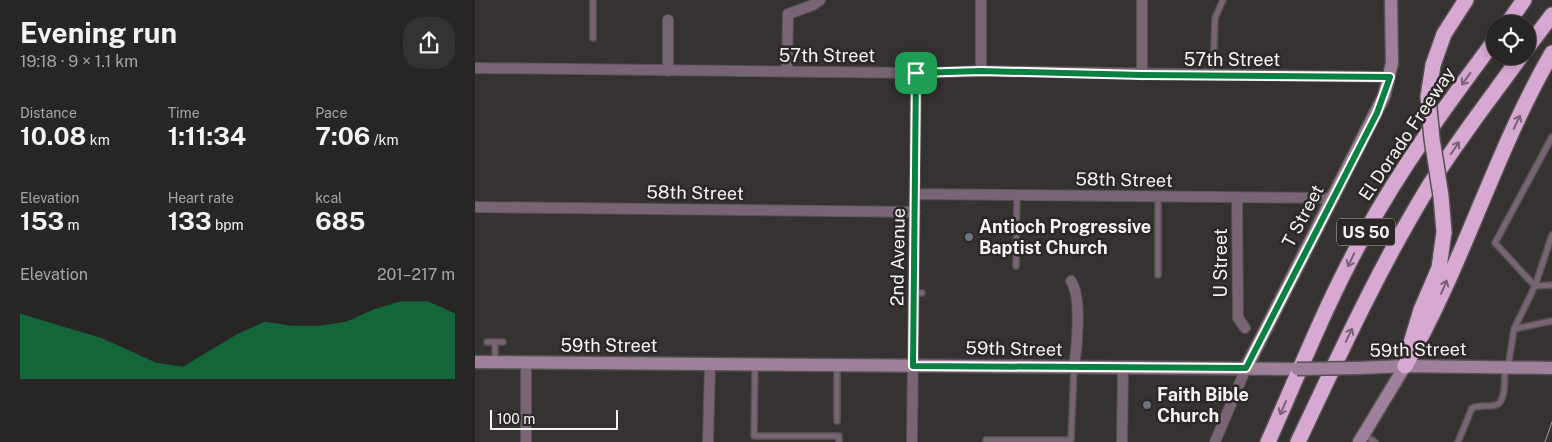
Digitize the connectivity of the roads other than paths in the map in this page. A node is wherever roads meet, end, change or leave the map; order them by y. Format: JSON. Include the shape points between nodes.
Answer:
{"nodes":[{"id":1,"x":593,"y":0,"type":"edge"},
{"id":2,"x":820,"y":0,"type":"edge"},
{"id":3,"x":981,"y":0,"type":"edge"},
{"id":4,"x":1142,"y":0,"type":"edge"},
{"id":5,"x":1223,"y":0,"type":"edge"},
{"id":6,"x":1391,"y":0,"type":"edge"},
{"id":7,"x":1466,"y":0,"type":"edge"},
{"id":8,"x":1524,"y":0,"type":"edge"},
{"id":9,"x":1513,"y":15,"type":"edge"},
{"id":10,"x":1552,"y":15,"type":"edge"},
{"id":11,"x":668,"y":20,"type":"dead end"},
{"id":12,"x":1536,"y":36,"type":"edge"},
{"id":13,"x":593,"y":38,"type":"dead end"},
{"id":14,"x":1486,"y":52,"type":"edge"},
{"id":15,"x":1552,"y":53,"type":"edge"},
{"id":16,"x":1514,"y":65,"type":"edge"},
{"id":17,"x":475,"y":68,"type":"edge"},
{"id":18,"x":668,"y":71,"type":"junction"},
{"id":19,"x":981,"y":71,"type":"junction"},
{"id":20,"x":787,"y":72,"type":"junction"},
{"id":21,"x":916,"y":73,"type":"junction"},
{"id":22,"x":1142,"y":75,"type":"junction"},
{"id":23,"x":1213,"y":76,"type":"junction"},
{"id":24,"x":1390,"y":77,"type":"junction"},
{"id":25,"x":1552,"y":137,"type":"edge"},
{"id":26,"x":915,"y":194,"type":"junction"},
{"id":27,"x":1017,"y":195,"type":"junction"},
{"id":28,"x":1158,"y":196,"type":"junction"},
{"id":29,"x":1237,"y":197,"type":"junction"},
{"id":30,"x":1333,"y":198,"type":"junction"},
{"id":31,"x":475,"y":207,"type":"edge"},
{"id":32,"x":915,"y":212,"type":"junction"},
{"id":33,"x":1552,"y":235,"type":"edge"},
{"id":34,"x":1016,"y":266,"type":"dead end"},
{"id":35,"x":1158,"y":275,"type":"dead end"},
{"id":36,"x":1071,"y":281,"type":"dead end"},
{"id":37,"x":1552,"y":285,"type":"edge"},
{"id":38,"x":1535,"y":286,"type":"junction"},
{"id":39,"x":1552,"y":321,"type":"edge"},
{"id":40,"x":1245,"y":328,"type":"dead end"},
{"id":41,"x":1514,"y":329,"type":"junction"},
{"id":42,"x":487,"y":342,"type":"dead end"},
{"id":43,"x":495,"y":342,"type":"junction"},
{"id":44,"x":503,"y":342,"type":"dead end"},
{"id":45,"x":475,"y":362,"type":"edge"},
{"id":46,"x":495,"y":363,"type":"junction"},
{"id":47,"x":525,"y":363,"type":"junction"},
{"id":48,"x":710,"y":364,"type":"junction"},
{"id":49,"x":755,"y":365,"type":"junction"},
{"id":50,"x":837,"y":365,"type":"junction"},
{"id":51,"x":913,"y":366,"type":"junction"},
{"id":52,"x":1405,"y":366,"type":"junction"},
{"id":53,"x":1074,"y":367,"type":"junction"},
{"id":54,"x":1123,"y":367,"type":"junction"},
{"id":55,"x":1506,"y":367,"type":"junction"},
{"id":56,"x":1246,"y":368,"type":"junction"},
{"id":57,"x":1552,"y":368,"type":"edge"},
{"id":58,"x":837,"y":421,"type":"dead end"},
{"id":59,"x":1361,"y":438,"type":"edge"},
{"id":60,"x":525,"y":442,"type":"edge"},
{"id":61,"x":708,"y":442,"type":"edge"},
{"id":62,"x":839,"y":442,"type":"edge"},
{"id":63,"x":912,"y":442,"type":"edge"},
{"id":64,"x":986,"y":442,"type":"edge"},
{"id":65,"x":1122,"y":442,"type":"edge"},
{"id":66,"x":1215,"y":442,"type":"edge"},
{"id":67,"x":1268,"y":442,"type":"edge"},
{"id":68,"x":1298,"y":442,"type":"edge"},
{"id":69,"x":1375,"y":442,"type":"edge"},
{"id":70,"x":1458,"y":442,"type":"edge"}],
"edges":[{"from":1,"to":13,"type":"lane"},
{"from":2,"to":20,"type":"street","via":[[788,14]]},
{"from":3,"to":19,"type":"street"},
{"from":4,"to":22,"type":"street"},
{"from":5,"to":23,"type":"lane","via":[[1215,18]]},
{"from":6,"to":24,"type":"street","name":"T Street","via":[[1393,45]]},
{"from":7,"to":52,"type":"highway","bridge":true,"via":[[1443,34],[1433,65],[1428,97],[1444,232],[1439,268],[1421,310]]},
{"from":8,"to":9,"type":"highway"},
{"from":10,"to":12,"type":"highway"},
{"from":11,"to":18,"type":"street"},
{"from":14,"to":67,"type":"highway","name":"El Dorado Freeway","number":"US 50","one_way":true,"via":[[1429,129],[1363,237]]},
{"from":52,"to":15,"type":"highway","one_way":true,"via":[[1425,332],[1503,151]]},
{"from":68,"to":16,"type":"highway","number":"US 50","one_way":true,"via":[[1369,293],[1402,233],[1453,150]]},
{"from":17,"to":18,"type":"street","name":"57th Street"},
{"from":18,"to":20,"type":"street","name":"57th Street"},
{"from":19,"to":21,"type":"street","name":"57th Street"},
{"from":19,"to":22,"type":"street","name":"57th Street"},
{"from":20,"to":21,"type":"street","name":"57th Street"},
{"from":21,"to":26,"type":"street","name":"2nd Avenue"},
{"from":22,"to":23,"type":"street","name":"57th Street"},
{"from":23,"to":24,"type":"street","name":"57th Street"},
{"from":24,"to":30,"type":"street","name":"T Street","via":[[1377,113]]},
{"from":25,"to":38,"type":"lane","via":[[1495,243]]},
{"from":26,"to":27,"type":"street","name":"58th Street","via":[[984,198]]},
{"from":26,"to":32,"type":"street","name":"2nd Avenue"},
{"from":27,"to":28,"type":"street","name":"58th Street"},
{"from":27,"to":34,"type":"lane"},
{"from":28,"to":29,"type":"street","name":"58th Street"},
{"from":28,"to":35,"type":"lane"},
{"from":29,"to":30,"type":"street","name":"58th Street"},
{"from":29,"to":40,"type":"street","name":"U Street","via":[[1237,318]]},
{"from":30,"to":56,"type":"street","name":"T Street"},
{"from":31,"to":32,"type":"street","name":"58th Street"},
{"from":32,"to":51,"type":"street","name":"2nd Avenue","via":[[918,293]]},
{"from":33,"to":38,"type":"lane"},
{"from":36,"to":53,"type":"street","via":[[1077,296]]},
{"from":37,"to":38,"type":"lane"},
{"from":38,"to":41,"type":"lane"},
{"from":39,"to":41,"type":"lane"},
{"from":41,"to":55,"type":"lane"},
{"from":42,"to":43,"type":"lane"},
{"from":43,"to":44,"type":"lane"},
{"from":43,"to":46,"type":"lane"},
{"from":45,"to":46,"type":"street","name":"59th Street"},
{"from":46,"to":47,"type":"street","name":"59th Street"},
{"from":47,"to":48,"type":"street","name":"59th Street"},
{"from":47,"to":60,"type":"street"},
{"from":48,"to":49,"type":"street","name":"59th Street"},
{"from":48,"to":61,"type":"street"},
{"from":49,"to":50,"type":"street","name":"59th Street"},
{"from":49,"to":62,"type":"lane","via":[[754,436],[839,436]]},
{"from":50,"to":51,"type":"street","name":"59th Street"},
{"from":50,"to":58,"type":"lane"},
{"from":51,"to":53,"type":"street","name":"59th Street"},
{"from":51,"to":63,"type":"street","name":"2nd Avenue"},
{"from":52,"to":55,"type":"street","name":"59th Street"},
{"from":52,"to":56,"type":"street","name":"59th Street","bridge":true},
{"from":52,"to":59,"type":"street"},
{"from":53,"to":54,"type":"street","name":"59th Street"},
{"from":53,"to":64,"type":"lane","via":[[1071,440]]},
{"from":54,"to":56,"type":"street","name":"59th Street"},
{"from":54,"to":65,"type":"street"},
{"from":55,"to":57,"type":"street","name":"59th Street"},
{"from":55,"to":70,"type":"lane","via":[[1501,402],[1471,408]]},
{"from":56,"to":66,"type":"street","name":"T Street"},
{"from":59,"to":69,"type":"lane"}]}
